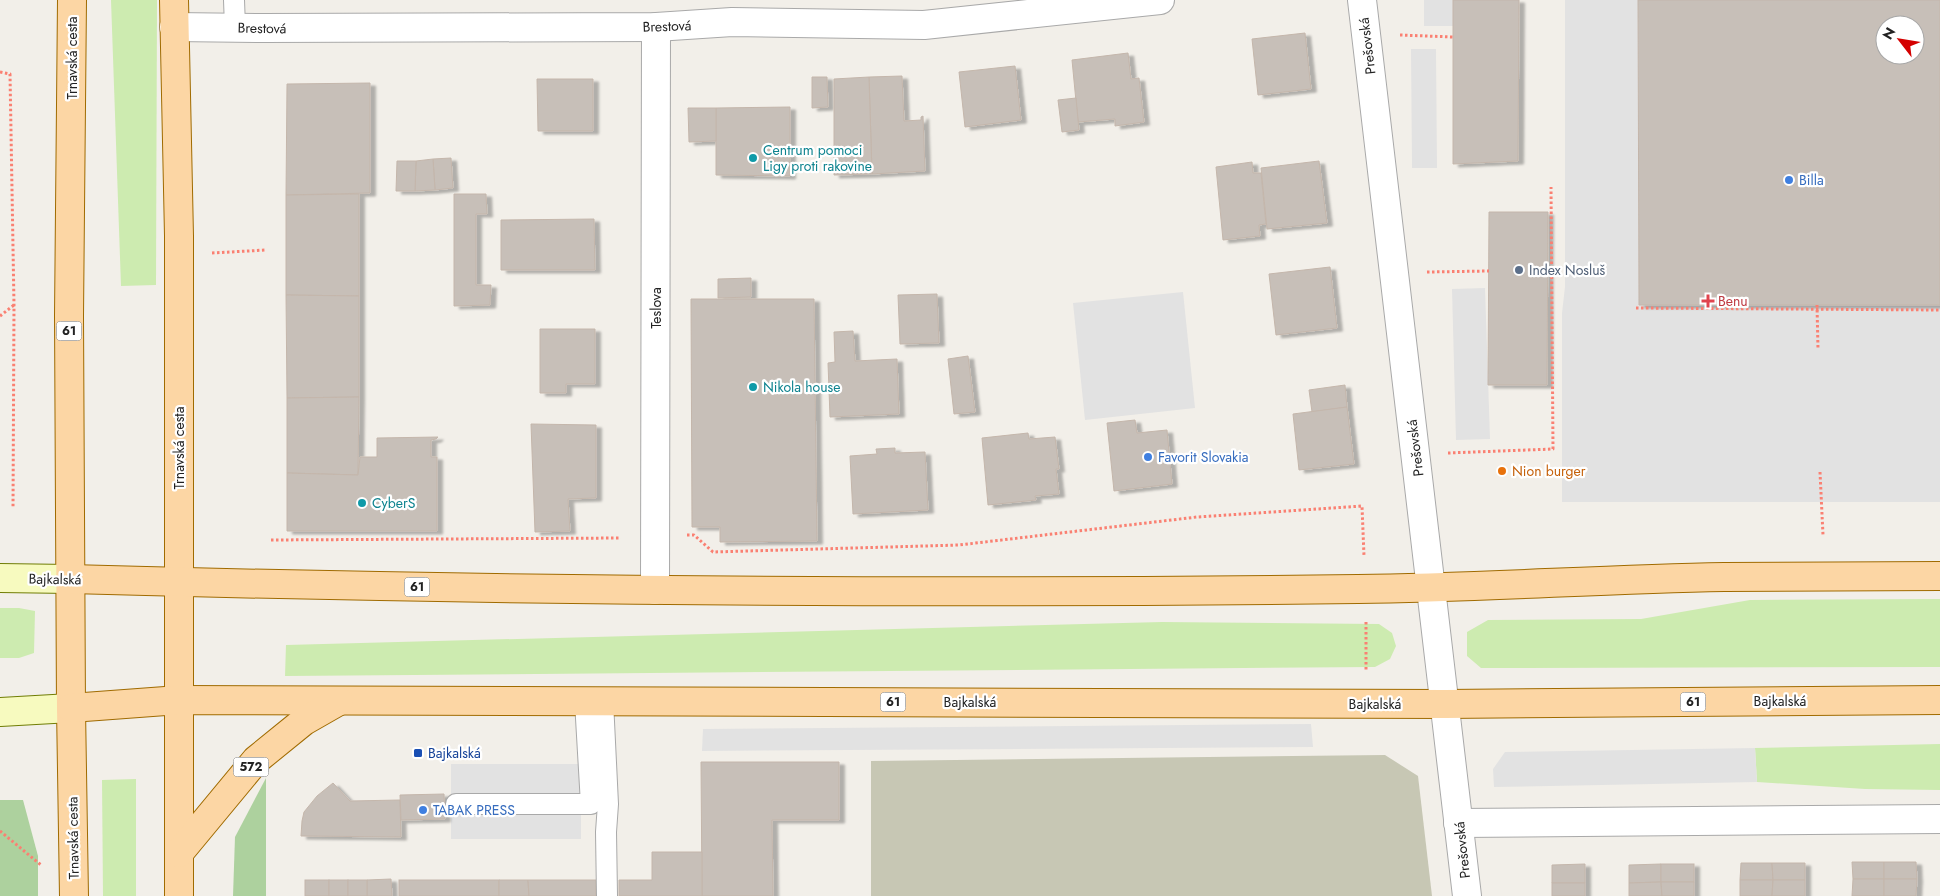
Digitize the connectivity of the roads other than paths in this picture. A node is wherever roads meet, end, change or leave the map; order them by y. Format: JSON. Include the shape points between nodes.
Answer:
{"nodes":[{"id":1,"x":72,"y":0,"type":"edge"},
{"id":2,"x":234,"y":0,"type":"edge"},
{"id":3,"x":1160,"y":0,"type":"edge"},
{"id":4,"x":1362,"y":0,"type":"edge"},
{"id":5,"x":732,"y":11,"type":"edge"},
{"id":6,"x":174,"y":13,"type":"edge"},
{"id":7,"x":234,"y":27,"type":"junction"},
{"id":8,"x":656,"y":27,"type":"junction"},
{"id":9,"x":1940,"y":576,"type":"edge"},
{"id":10,"x":0,"y":578,"type":"edge"},
{"id":11,"x":70,"y":580,"type":"junction"},
{"id":12,"x":179,"y":582,"type":"junction"},
{"id":13,"x":1432,"y":587,"type":"junction"},
{"id":14,"x":655,"y":590,"type":"junction"},
{"id":15,"x":178,"y":700,"type":"junction"},
{"id":16,"x":340,"y":700,"type":"junction"},
{"id":17,"x":1940,"y":700,"type":"edge"},
{"id":18,"x":594,"y":701,"type":"junction"},
{"id":19,"x":1445,"y":704,"type":"junction"},
{"id":20,"x":71,"y":708,"type":"junction"},
{"id":21,"x":0,"y":712,"type":"edge"},
{"id":22,"x":456,"y":804,"type":"dead end"},
{"id":23,"x":600,"y":804,"type":"junction"},
{"id":24,"x":1940,"y":819,"type":"edge"},
{"id":25,"x":1458,"y":823,"type":"junction"},
{"id":26,"x":179,"y":853,"type":"junction"},
{"id":27,"x":74,"y":896,"type":"edge"},
{"id":28,"x":179,"y":896,"type":"edge"},
{"id":29,"x":607,"y":896,"type":"edge"},
{"id":30,"x":1467,"y":896,"type":"edge"}],
"edges":[{"from":1,"to":11,"type":"main road","name":"Trnavská cesta","number":"61"},
{"from":2,"to":7,"type":"lane"},
{"from":3,"to":5,"type":"street","name":"Brestová","via":[[924,25],[850,24]]},
{"from":4,"to":13,"type":"street","name":"Prešovská"},
{"from":5,"to":8,"type":"street","name":"Brestová"},
{"from":6,"to":7,"type":"street","name":"Brestová"},
{"from":6,"to":12,"type":"main road","name":"Trnavská cesta","via":[[179,236]]},
{"from":7,"to":8,"type":"street","name":"Brestová"},
{"from":8,"to":14,"type":"street","name":"Teslova"},
{"from":9,"to":13,"type":"main road","name":"Bajkalská","number":"61","via":[[1724,577]]},
{"from":10,"to":11,"type":"main road","name":"Bajkalská"},
{"from":11,"to":12,"type":"main road","name":"Bajkalská","number":"61"},
{"from":11,"to":20,"type":"main road","name":"Trnavská cesta","number":"61"},
{"from":12,"to":14,"type":"main road","name":"Bajkalská","number":"61"},
{"from":12,"to":15,"type":"main road","name":"Trnavská cesta"},
{"from":13,"to":14,"type":"main road","name":"Bajkalská","number":"61","via":[[917,592]]},
{"from":13,"to":19,"type":"street","name":"Prešovská"},
{"from":15,"to":16,"type":"main road","name":"Bajkalská","number":"61"},
{"from":15,"to":20,"type":"main road","name":"Bajkalská","number":"61"},
{"from":15,"to":26,"type":"main road","name":"Trnavská cesta"},
{"from":16,"to":18,"type":"main road","name":"Bajkalská","number":"61"},
{"from":16,"to":26,"type":"main road","number":"572","via":[[304,721],[256,760]]},
{"from":17,"to":19,"type":"main road","name":"Bajkalská","number":"61"},
{"from":18,"to":19,"type":"main road","name":"Bajkalská","number":"61"},
{"from":18,"to":23,"type":"lane"},
{"from":19,"to":25,"type":"street","name":"Prešovská"},
{"from":20,"to":21,"type":"main road","name":"Bajkalská"},
{"from":20,"to":27,"type":"main road","name":"Trnavská cesta"},
{"from":22,"to":23,"type":"lane"},
{"from":23,"to":29,"type":"lane","via":[[606,832]]},
{"from":24,"to":25,"type":"street"},
{"from":25,"to":30,"type":"street","name":"Prešovská"},
{"from":26,"to":28,"type":"main road","name":"Trnavská cesta"}]}
